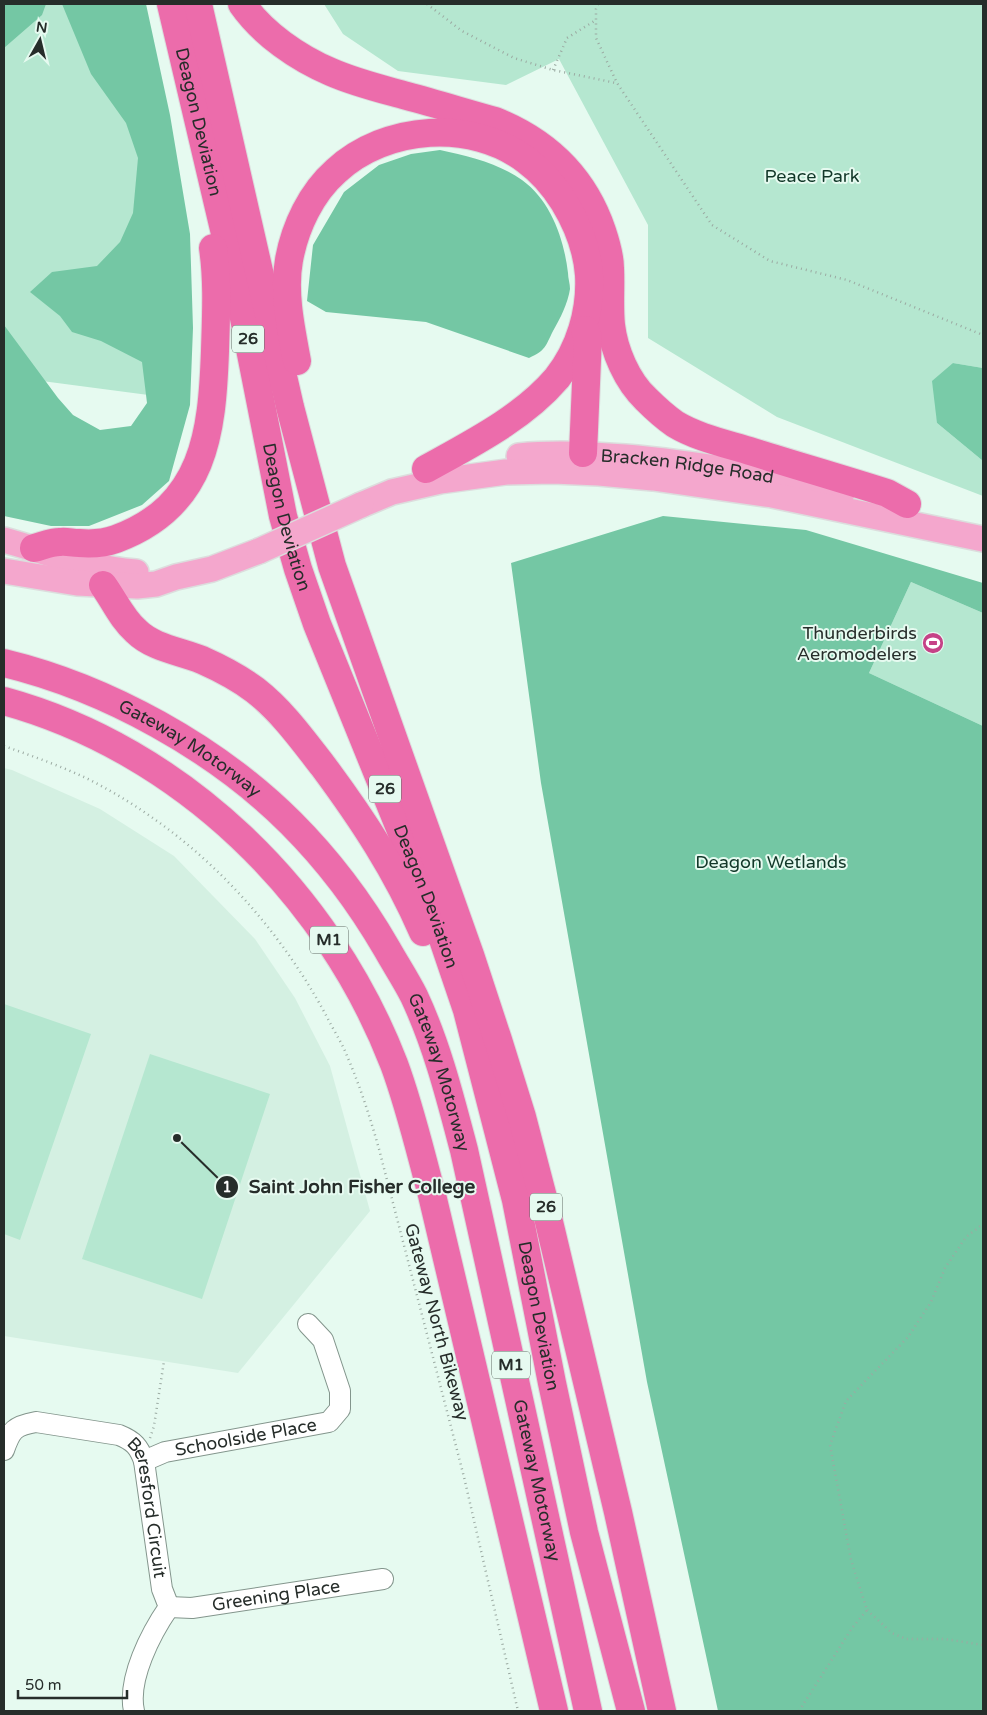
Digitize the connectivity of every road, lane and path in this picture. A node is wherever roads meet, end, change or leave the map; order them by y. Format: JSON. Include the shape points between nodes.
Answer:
{"nodes":[{"id":1,"x":171,"y":4,"type":"edge"},
{"id":2,"x":198,"y":4,"type":"edge"},
{"id":3,"x":242,"y":4,"type":"edge"},
{"id":4,"x":427,"y":4,"type":"edge"},
{"id":5,"x":598,"y":4,"type":"edge"},
{"id":6,"x":596,"y":20,"type":"junction"},
{"id":7,"x":554,"y":70,"type":"junction"},
{"id":8,"x":617,"y":83,"type":"junction"},
{"id":9,"x":209,"y":164,"type":"junction"},
{"id":10,"x":584,"y":325,"type":"junction"},
{"id":11,"x":983,"y":335,"type":"edge"},
{"id":12,"x":613,"y":336,"type":"junction"},
{"id":13,"x":591,"y":463,"type":"junction"},
{"id":14,"x":426,"y":469,"type":"junction"},
{"id":15,"x":309,"y":480,"type":"junction"},
{"id":16,"x":392,"y":492,"type":"junction"},
{"id":17,"x":907,"y":504,"type":"junction"},
{"id":18,"x":983,"y":529,"type":"edge"},
{"id":19,"x":983,"y":538,"type":"edge"},
{"id":20,"x":4,"y":540,"type":"edge"},
{"id":21,"x":34,"y":548,"type":"junction"},
{"id":22,"x":4,"y":571,"type":"edge"},
{"id":23,"x":176,"y":577,"type":"junction"},
{"id":24,"x":103,"y":585,"type":"junction"},
{"id":25,"x":4,"y":663,"type":"edge"},
{"id":26,"x":4,"y":701,"type":"edge"},
{"id":27,"x":4,"y":746,"type":"edge"},
{"id":28,"x":467,"y":1010,"type":"junction"},
{"id":29,"x":983,"y":1224,"type":"edge"},
{"id":30,"x":308,"y":1324,"type":"dead end"},
{"id":31,"x":164,"y":1361,"type":"dead end"},
{"id":32,"x":8,"y":1428,"type":"edge"},
{"id":33,"x":4,"y":1450,"type":"edge"},
{"id":34,"x":144,"y":1461,"type":"junction"},
{"id":35,"x":382,"y":1579,"type":"dead end"},
{"id":36,"x":169,"y":1608,"type":"junction"},
{"id":37,"x":867,"y":1610,"type":"junction"},
{"id":38,"x":983,"y":1646,"type":"edge"},
{"id":39,"x":134,"y":1711,"type":"edge"},
{"id":40,"x":518,"y":1711,"type":"edge"},
{"id":41,"x":554,"y":1711,"type":"edge"},
{"id":42,"x":588,"y":1711,"type":"edge"},
{"id":43,"x":631,"y":1711,"type":"edge"},
{"id":44,"x":662,"y":1711,"type":"edge"},
{"id":45,"x":800,"y":1711,"type":"edge"}],
"edges":[{"from":1,"to":9,"type":"highway","name":"Deagon Deviation","number":"26"},
{"from":2,"to":15,"type":"highway","name":"Deagon Deviation","number":"26"},
{"from":3,"to":12,"type":"highway","via":[[280,42],[330,72],[495,121],[538,144],[562,164],[584,191],[605,240],[610,266]]},
{"from":4,"to":7,"type":"path","via":[[462,32],[514,58]]},
{"from":5,"to":6,"type":"path"},
{"from":6,"to":7,"type":"path","via":[[566,38]]},
{"from":6,"to":8,"type":"path","via":[[596,38]]},
{"from":7,"to":8,"type":"path"},
{"from":8,"to":11,"type":"path","via":[[712,225],[770,261],[847,280]]},
{"from":9,"to":21,"type":"highway","via":[[203,196],[214,253],[217,293],[213,395],[203,452],[180,494],[142,527],[115,539],[88,543],[59,542]]},
{"from":9,"to":28,"type":"highway","name":"Deagon Deviation","number":"26","via":[[283,516],[298,570],[432,907]]},
{"from":10,"to":13,"type":"highway","via":[[588,337]]},
{"from":10,"to":14,"type":"highway","via":[[568,361],[538,396],[510,418]]},
{"from":10,"to":15,"type":"highway","via":[[590,289],[583,240],[558,193],[525,159],[483,139],[437,132],[393,138],[354,157],[336,171],[309,204],[299,224],[289,262],[288,285],[296,357],[316,453]]},
{"from":12,"to":13,"type":"highway","via":[[606,347]]},
{"from":12,"to":17,"type":"highway","via":[[637,388],[675,424],[738,448],[888,493]]},
{"from":13,"to":14,"type":"main road","name":"Bracken Ridge Road","via":[[534,454],[438,470]]},
{"from":13,"to":16,"type":"main road","name":"Bracken Ridge Road","via":[[448,480]]},
{"from":13,"to":17,"type":"main road","name":"Bracken Ridge Road","via":[[718,468]]},
{"from":13,"to":19,"type":"main road","name":"Bracken Ridge Road","via":[[653,478],[772,495]]},
{"from":14,"to":16,"type":"main road","name":"Bracken Ridge Road"},
{"from":15,"to":44,"type":"highway","name":"Deagon Deviation","number":"26","via":[[335,575],[452,905],[522,1117],[557,1253]]},
{"from":16,"to":23,"type":"main road","name":"Bracken Ridge Road","bridge":true,"via":[[258,551],[212,569]]},
{"from":17,"to":18,"type":"main road","name":"Bracken Ridge Road","via":[[964,520]]},
{"from":20,"to":21,"type":"main road","name":"Bracken Ridge Road"},
{"from":21,"to":23,"type":"main road","name":"Bracken Ridge Road","via":[[104,568]]},
{"from":22,"to":24,"type":"main road","name":"Bracken Ridge Road"},
{"from":23,"to":24,"type":"main road","name":"Bracken Ridge Road","via":[[156,584]]},
{"from":24,"to":28,"type":"highway","via":[[136,631],[149,641],[202,660],[232,676],[255,690],[281,713],[372,835],[410,903],[447,990]]},
{"from":25,"to":42,"type":"highway","name":"Gateway Motorway","number":"M1","via":[[72,684],[128,708],[193,745],[247,784],[291,823],[338,877],[377,931],[413,995],[444,1075],[466,1159]]},
{"from":26,"to":41,"type":"highway","name":"Gateway Motorway","number":"M1","via":[[80,729],[132,756],[186,791],[227,824],[268,863],[299,899],[335,948],[368,1006],[394,1064],[432,1195]]},
{"from":27,"to":40,"type":"path","name":"Gateway North Bikeway","via":[[88,779],[185,842],[233,886],[266,923],[310,986],[346,1054],[379,1149],[464,1476]]},
{"from":28,"to":43,"type":"highway","name":"Deagon Deviation","number":"26","via":[[516,1200],[584,1532]]},
{"from":29,"to":37,"type":"path","via":[[966,1237],[945,1268],[931,1302],[908,1337],[846,1401],[830,1445],[851,1560]]},
{"from":30,"to":34,"type":"street","name":"Schoolside Place","via":[[323,1340],[340,1391],[340,1408],[329,1422],[165,1452]]},
{"from":31,"to":34,"type":"path","via":[[154,1426]]},
{"from":32,"to":33,"type":"street","name":"Beresford Circuit"},
{"from":32,"to":34,"type":"street","name":"Beresford Circuit","via":[[36,1422],[120,1435],[139,1448]]},
{"from":34,"to":36,"type":"street","name":"Beresford Circuit","via":[[162,1589]]},
{"from":35,"to":36,"type":"street","name":"Greening Place","via":[[192,1608]]},
{"from":36,"to":39,"type":"street","via":[[156,1627],[136,1676]]},
{"from":37,"to":38,"type":"path","via":[[892,1632],[906,1639],[945,1639]]},
{"from":37,"to":45,"type":"path","via":[[852,1628]]}]}
